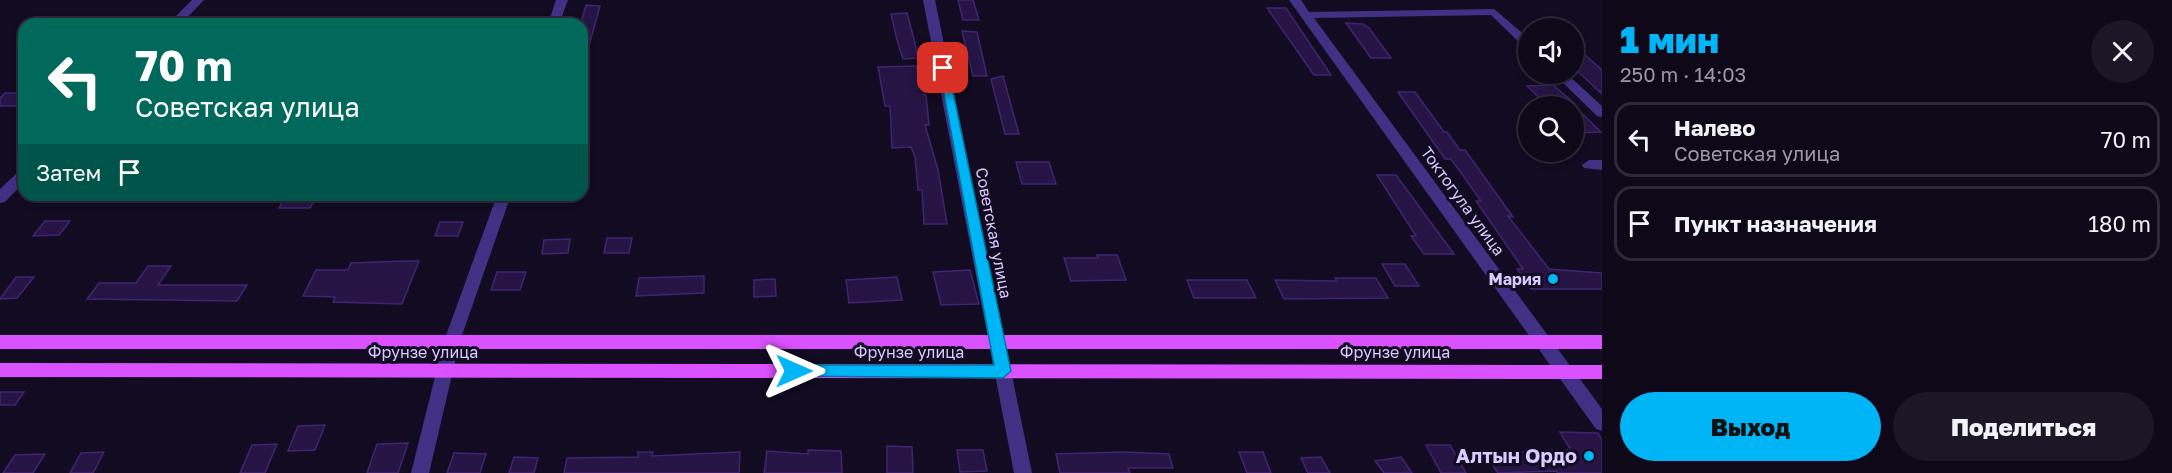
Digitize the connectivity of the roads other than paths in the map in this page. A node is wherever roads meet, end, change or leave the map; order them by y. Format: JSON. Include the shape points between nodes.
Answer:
{"nodes":[{"id":1,"x":198,"y":0,"type":"edge"},
{"id":2,"x":562,"y":0,"type":"edge"},
{"id":3,"x":929,"y":0,"type":"edge"},
{"id":4,"x":1295,"y":0,"type":"edge"},
{"id":5,"x":1306,"y":15,"type":"junction"},
{"id":6,"x":180,"y":18,"type":"edge"},
{"id":7,"x":555,"y":18,"type":"edge"},
{"id":8,"x":1518,"y":35,"type":"edge"},
{"id":9,"x":1571,"y":84,"type":"edge"},
{"id":10,"x":1602,"y":113,"type":"edge"},
{"id":11,"x":18,"y":180,"type":"edge"},
{"id":12,"x":0,"y":198,"type":"edge"},
{"id":13,"x":502,"y":201,"type":"edge"},
{"id":14,"x":452,"y":341,"type":"junction"},
{"id":15,"x":997,"y":341,"type":"junction"},
{"id":16,"x":0,"y":342,"type":"edge"},
{"id":17,"x":1543,"y":342,"type":"junction"},
{"id":18,"x":1602,"y":342,"type":"edge"},
{"id":19,"x":0,"y":370,"type":"edge"},
{"id":20,"x":444,"y":371,"type":"junction"},
{"id":21,"x":1003,"y":371,"type":"junction"},
{"id":22,"x":1565,"y":372,"type":"junction"},
{"id":23,"x":1602,"y":372,"type":"edge"},
{"id":24,"x":1602,"y":423,"type":"edge"},
{"id":25,"x":420,"y":473,"type":"edge"},
{"id":26,"x":1023,"y":473,"type":"edge"}],
"edges":[{"from":1,"to":6,"type":"street"},
{"from":2,"to":7,"type":"street"},
{"from":3,"to":15,"type":"street","name":"Советская улица"},
{"from":4,"to":5,"type":"street","name":"Токтогула улица"},
{"from":5,"to":8,"type":"street","via":[[1494,12]]},
{"from":5,"to":17,"type":"street","name":"Токтогула улица"},
{"from":9,"to":10,"type":"street"},
{"from":11,"to":12,"type":"street"},
{"from":13,"to":14,"type":"street"},
{"from":14,"to":15,"type":"main road","name":"Фрунзе улица"},
{"from":14,"to":16,"type":"main road","name":"Фрунзе улица"},
{"from":14,"to":20,"type":"street"},
{"from":15,"to":17,"type":"main road","name":"Фрунзе улица"},
{"from":15,"to":21,"type":"street","name":"Советская улица"},
{"from":17,"to":18,"type":"main road","name":"Фрунзе улица"},
{"from":17,"to":22,"type":"street","name":"Токтогула улица"},
{"from":19,"to":20,"type":"main road","name":"Фрунзе улица"},
{"from":20,"to":21,"type":"main road","name":"Фрунзе улица"},
{"from":20,"to":25,"type":"street"},
{"from":21,"to":22,"type":"main road","name":"Фрунзе улица"},
{"from":21,"to":26,"type":"street","name":"Советская улица"},
{"from":22,"to":23,"type":"main road","name":"Фрунзе улица"},
{"from":22,"to":24,"type":"street","name":"Токтогула улица"}]}
